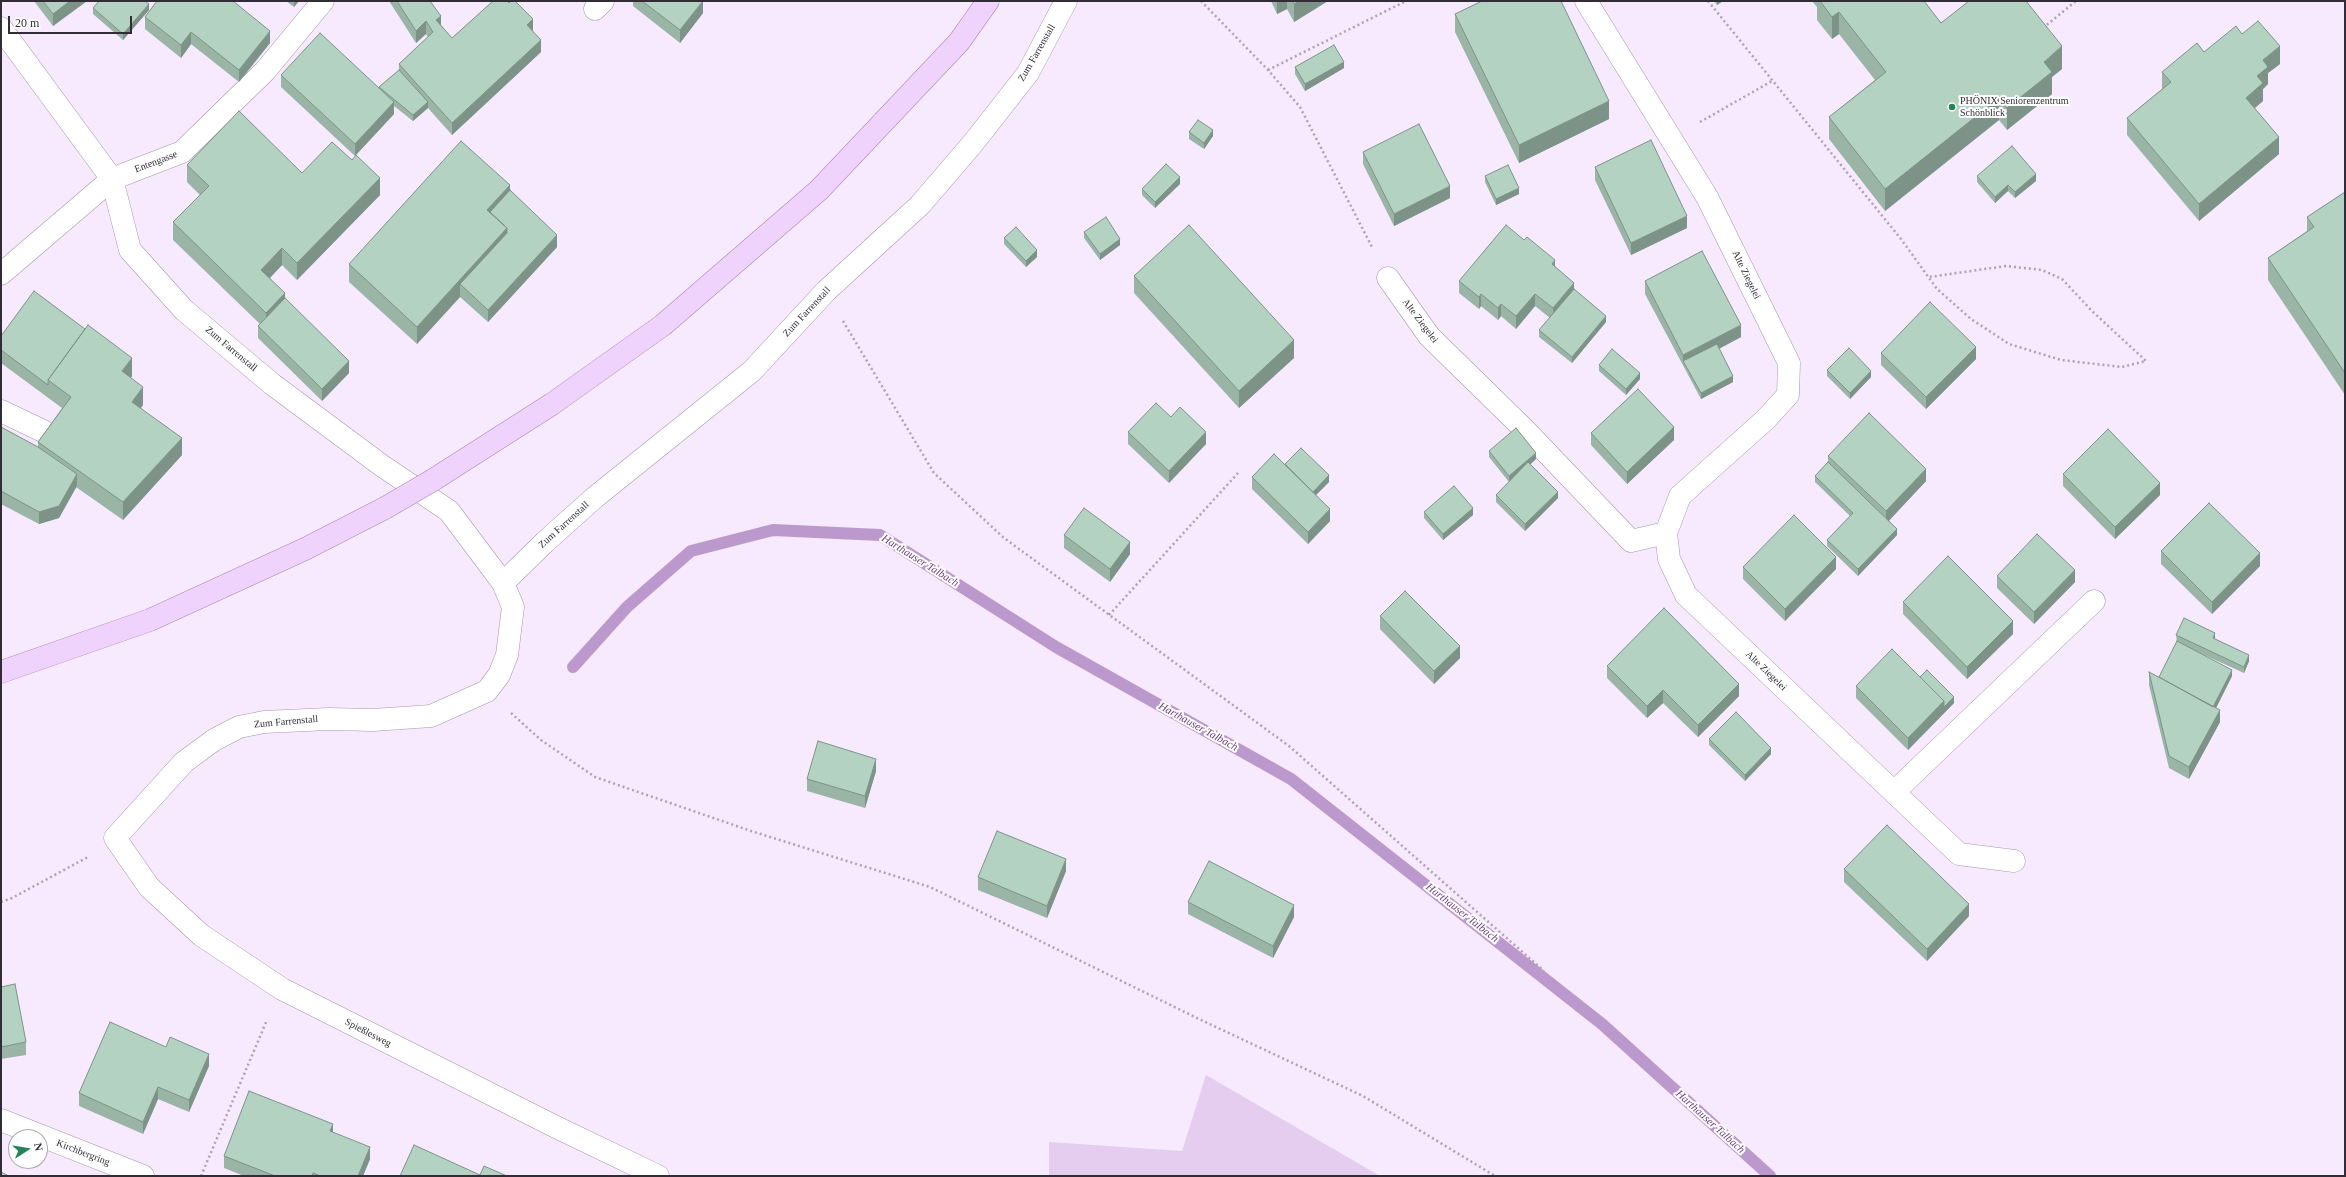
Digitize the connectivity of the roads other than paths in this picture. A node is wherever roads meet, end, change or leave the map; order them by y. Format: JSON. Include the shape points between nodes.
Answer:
{"nodes":[{"id":1,"x":322,"y":1,"type":"edge"},
{"id":2,"x":988,"y":1,"type":"edge"},
{"id":3,"x":1066,"y":1,"type":"edge"},
{"id":4,"x":1586,"y":1,"type":"edge"},
{"id":5,"x":1,"y":28,"type":"edge"},
{"id":6,"x":112,"y":179,"type":"junction"},
{"id":7,"x":1,"y":274,"type":"edge"},
{"id":8,"x":1388,"y":278,"type":"road end"},
{"id":9,"x":1,"y":411,"type":"edge"},
{"id":10,"x":43,"y":431,"type":"dead end"},
{"id":11,"x":428,"y":487,"type":"junction"},
{"id":12,"x":1666,"y":533,"type":"junction"},
{"id":13,"x":504,"y":583,"type":"junction"},
{"id":14,"x":2094,"y":601,"type":"dead end"},
{"id":15,"x":1,"y":672,"type":"edge"},
{"id":16,"x":1894,"y":792,"type":"junction"},
{"id":17,"x":115,"y":838,"type":"joint"},
{"id":18,"x":2014,"y":861,"type":"dead end"},
{"id":19,"x":1,"y":1120,"type":"edge"},
{"id":20,"x":143,"y":1176,"type":"edge"},
{"id":21,"x":658,"y":1176,"type":"edge"}],
"edges":[{"from":1,"to":6,"type":"street","name":"Entengasse","via":[[265,71],[182,152]]},
{"from":2,"to":11,"type":"main road","via":[[959,42],[813,195],[663,325],[552,404]]},
{"from":3,"to":13,"type":"street","name":"Zum Farrenstall","via":[[1028,73],[920,205],[826,291],[752,371],[594,498]]},
{"from":4,"to":12,"type":"street","name":"Alte Ziegelei","via":[[1707,197],[1789,363],[1788,395],[1680,496]]},
{"from":5,"to":6,"type":"street"},
{"from":6,"to":7,"type":"street"},
{"from":6,"to":11,"type":"street","name":"Zum Farrenstall","via":[[130,250],[184,310],[272,384]]},
{"from":8,"to":12,"type":"street","name":"Alte Ziegelei","via":[[1429,336],[1525,430],[1631,541]]},
{"from":9,"to":10,"type":"street"},
{"from":11,"to":13,"type":"street","name":"Zum Farrenstall"},
{"from":11,"to":15,"type":"main road","bridge":true,"via":[[305,549],[150,620]]},
{"from":12,"to":16,"type":"street","name":"Alte Ziegelei","via":[[1669,560],[1686,595]]},
{"from":13,"to":17,"type":"street","name":"Zum Farrenstall","via":[[513,607],[511,633],[507,655],[499,675],[487,691],[431,716],[264,722],[239,727],[214,740],[184,762]]},
{"from":14,"to":16,"type":"street"},
{"from":16,"to":18,"type":"street","name":"Alte Ziegelei","via":[[1959,854]]},
{"from":17,"to":21,"type":"street","name":"Spießlesweg","via":[[149,887],[201,935],[282,989]]},
{"from":19,"to":20,"type":"street","name":"Kirchbergring"}]}
